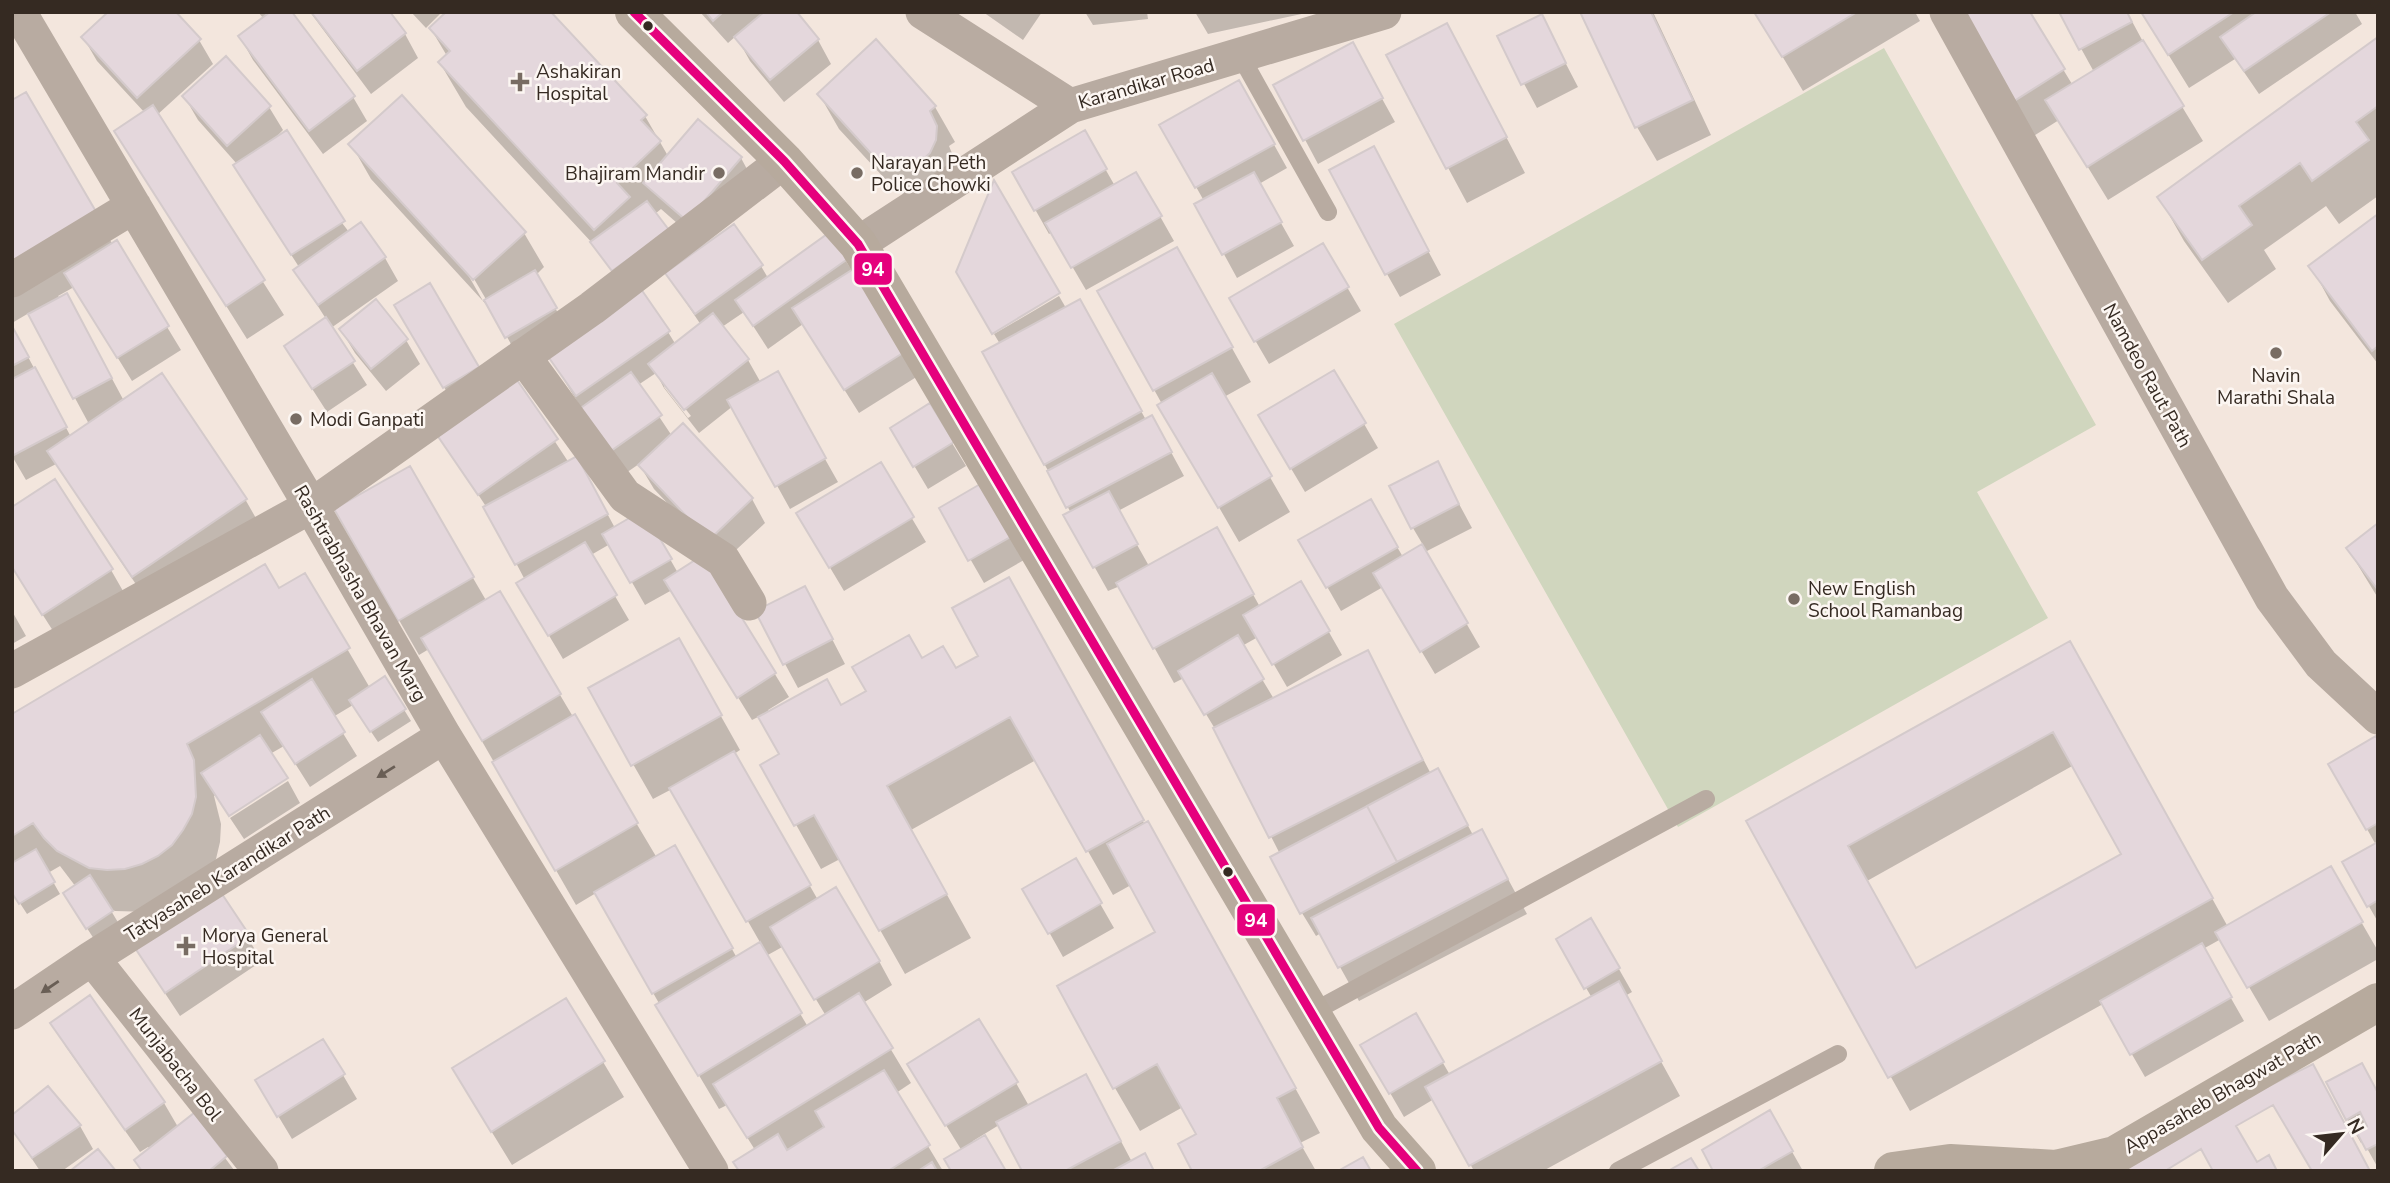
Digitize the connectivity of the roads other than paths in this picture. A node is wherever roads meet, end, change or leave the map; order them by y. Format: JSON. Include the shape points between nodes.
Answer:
{"nodes":[{"id":1,"x":634,"y":12,"type":"edge"},
{"id":2,"x":923,"y":12,"type":"edge"},
{"id":3,"x":1384,"y":12,"type":"edge"},
{"id":4,"x":1947,"y":12,"type":"edge"},
{"id":5,"x":21,"y":18,"type":"edge"},
{"id":6,"x":1240,"y":55,"type":"junction"},
{"id":7,"x":1070,"y":106,"type":"junction"},
{"id":8,"x":784,"y":161,"type":"junction"},
{"id":9,"x":134,"y":206,"type":"junction"},
{"id":10,"x":1328,"y":212,"type":"dead end"},
{"id":11,"x":858,"y":244,"type":"junction"},
{"id":12,"x":12,"y":280,"type":"edge"},
{"id":13,"x":523,"y":356,"type":"junction"},
{"id":14,"x":311,"y":506,"type":"junction"},
{"id":15,"x":749,"y":603,"type":"dead end"},
{"id":16,"x":12,"y":671,"type":"edge"},
{"id":17,"x":2378,"y":717,"type":"edge"},
{"id":18,"x":444,"y":736,"type":"junction"},
{"id":19,"x":1706,"y":799,"type":"dead end"},
{"id":20,"x":92,"y":958,"type":"junction"},
{"id":21,"x":2378,"y":1002,"type":"edge"},
{"id":22,"x":12,"y":1012,"type":"edge"},
{"id":23,"x":1311,"y":1013,"type":"junction"},
{"id":24,"x":1838,"y":1054,"type":"dead end"},
{"id":25,"x":261,"y":1171,"type":"edge"},
{"id":26,"x":710,"y":1171,"type":"edge"},
{"id":27,"x":1417,"y":1171,"type":"edge"},
{"id":28,"x":1618,"y":1171,"type":"edge"},
{"id":29,"x":1894,"y":1171,"type":"edge"}],
"edges":[{"from":1,"to":8,"type":"street"},
{"from":2,"to":7,"type":"street"},
{"from":3,"to":6,"type":"street","name":"Karandikar Road"},
{"from":4,"to":17,"type":"street","name":"Namdeo Raut Path","via":[[2272,598],[2321,664]]},
{"from":5,"to":9,"type":"street","name":"Rashtrabhasha Bhavan Marg"},
{"from":6,"to":7,"type":"street","name":"Karandikar Road"},
{"from":6,"to":10,"type":"lane"},
{"from":7,"to":11,"type":"street","name":"Karandikar Road"},
{"from":8,"to":11,"type":"street"},
{"from":8,"to":13,"type":"street"},
{"from":9,"to":12,"type":"street"},
{"from":9,"to":14,"type":"street","name":"Rashtrabhasha Bhavan Marg"},
{"from":11,"to":23,"type":"street"},
{"from":13,"to":14,"type":"street"},
{"from":13,"to":15,"type":"street","via":[[625,496],[723,560]]},
{"from":14,"to":16,"type":"street"},
{"from":14,"to":18,"type":"street","name":"Rashtrabhasha Bhavan Marg"},
{"from":18,"to":20,"type":"street","name":"Tatyasaheb Karandikar Path","one_way":true},
{"from":18,"to":26,"type":"street","name":"Rashtrabhasha Bhavan Marg"},
{"from":19,"to":23,"type":"lane"},
{"from":20,"to":22,"type":"street","name":"Tatyasaheb Karandikar Path","one_way":true},
{"from":20,"to":25,"type":"street","name":"Munjabacha Bol"},
{"from":21,"to":29,"type":"street","name":"Appasaheb Bhagwat Path","via":[[2115,1155],[2056,1169],[1950,1163]]},
{"from":23,"to":27,"type":"street","via":[[1378,1128]]},
{"from":24,"to":28,"type":"lane"}]}
